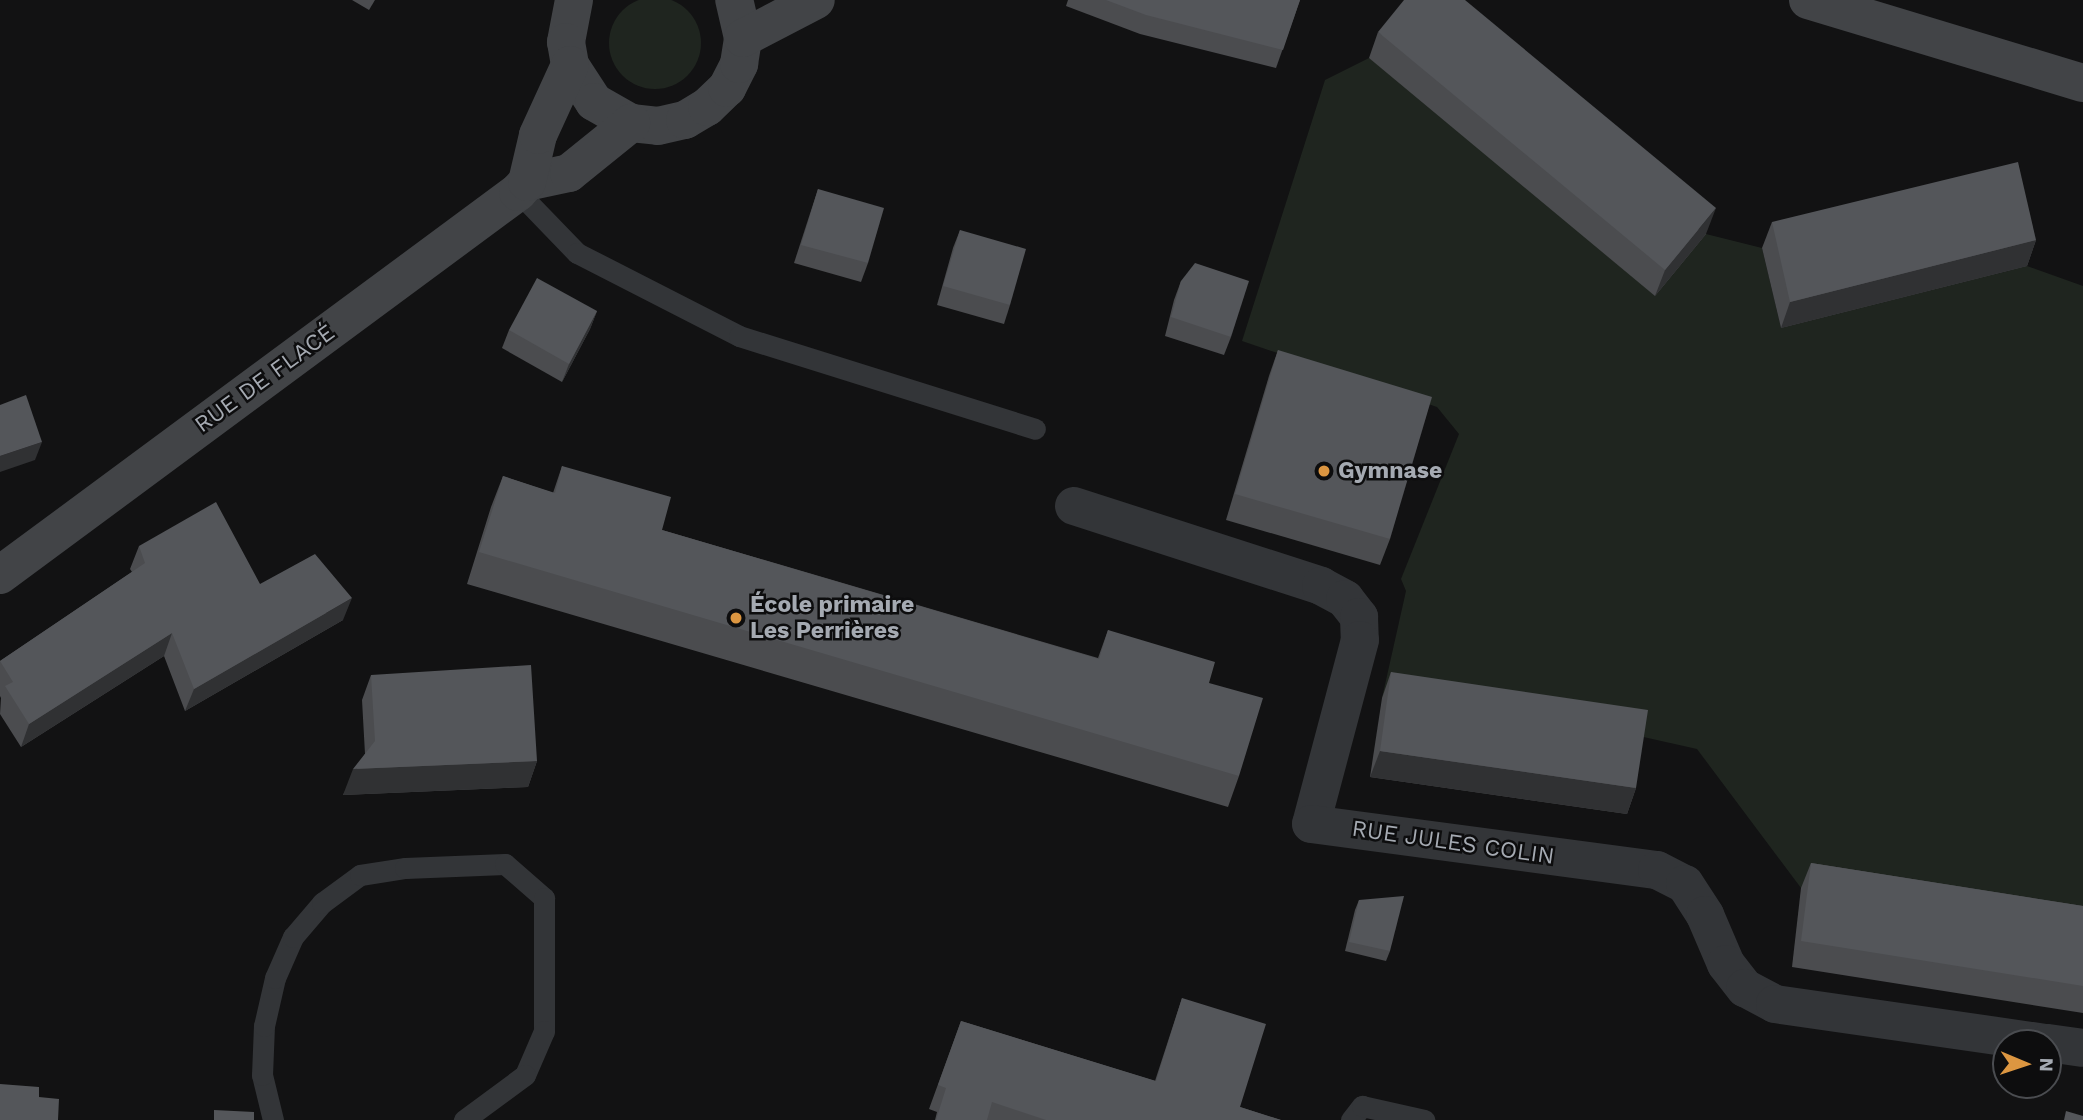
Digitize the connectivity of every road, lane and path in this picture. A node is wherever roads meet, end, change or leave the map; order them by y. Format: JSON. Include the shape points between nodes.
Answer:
{"nodes":[{"id":1,"x":574,"y":0,"type":"edge"},
{"id":2,"x":734,"y":0,"type":"edge"},
{"id":3,"x":816,"y":0,"type":"edge"},
{"id":4,"x":1808,"y":0,"type":"edge"},
{"id":5,"x":743,"y":37,"type":"junction"},
{"id":6,"x":570,"y":65,"type":"junction"},
{"id":7,"x":2083,"y":83,"type":"edge"},
{"id":8,"x":631,"y":122,"type":"junction"},
{"id":9,"x":523,"y":187,"type":"junction"},
{"id":10,"x":1035,"y":429,"type":"dead end"},
{"id":11,"x":1074,"y":506,"type":"dead end"},
{"id":12,"x":0,"y":575,"type":"edge"},
{"id":13,"x":1992,"y":1035,"type":"edge"},
{"id":14,"x":2062,"y":1045,"type":"edge"},
{"id":15,"x":2083,"y":1048,"type":"edge"},
{"id":16,"x":273,"y":1120,"type":"edge"},
{"id":17,"x":464,"y":1120,"type":"edge"},
{"id":18,"x":1352,"y":1120,"type":"edge"},
{"id":19,"x":1424,"y":1120,"type":"edge"}],
"edges":[{"from":1,"to":6,"type":"main road","via":[[566,42]]},
{"from":2,"to":5,"type":"main road"},
{"from":3,"to":5,"type":"main road"},
{"from":4,"to":7,"type":"main road"},
{"from":5,"to":8,"type":"main road","via":[[739,64],[727,88],[707,107],[685,120],[658,126]]},
{"from":6,"to":8,"type":"main road","via":[[594,102]]},
{"from":6,"to":9,"type":"main road","via":[[538,135]]},
{"from":8,"to":9,"type":"main road","name":"RUE DE FLACÉ","via":[[569,173]]},
{"from":9,"to":10,"type":"lane","via":[[577,253],[739,336]]},
{"from":9,"to":12,"type":"main road","name":"RUE DE FLACÉ"},
{"from":11,"to":13,"type":"street","name":"RUE JULES COLIN","via":[[1321,586],[1345,599],[1359,617],[1360,640],[1311,824],[1657,870],[1685,884],[1705,915],[1726,964],[1745,988],[1775,1004]]},
{"from":14,"to":15,"type":"street","name":"RUE JULES COLIN"},
{"from":16,"to":17,"type":"lane","via":[[262,1075],[264,1026],[275,978],[293,936],[322,902],[360,875],[405,868],[505,864],[544,898],[544,1031],[525,1074]]},
{"from":18,"to":19,"type":"lane","via":[[1362,1105]]}]}
